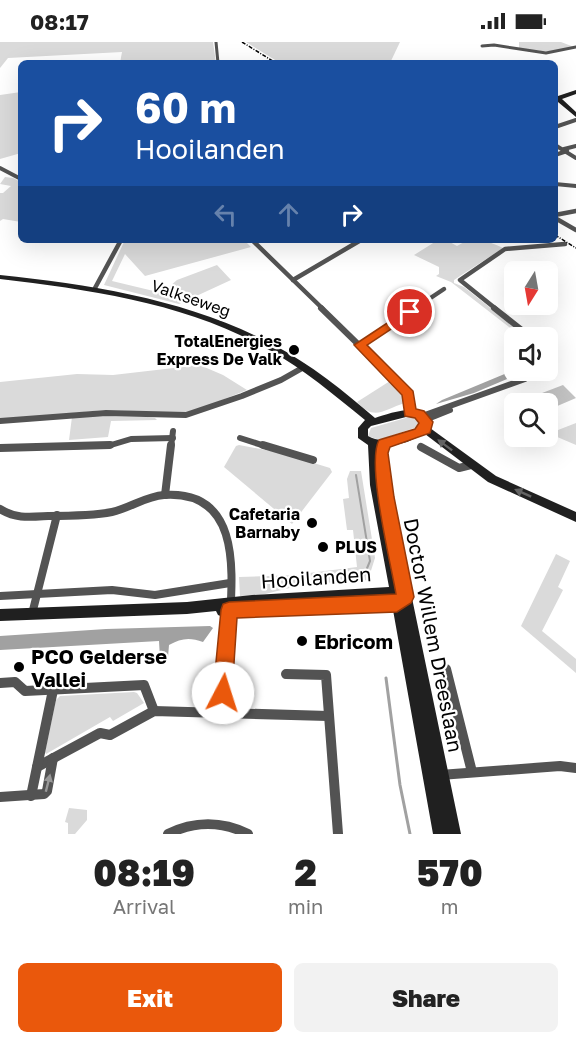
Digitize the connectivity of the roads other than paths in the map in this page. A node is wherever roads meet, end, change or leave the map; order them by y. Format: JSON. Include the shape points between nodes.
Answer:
{"nodes":[{"id":1,"x":216,"y":42,"type":"edge"},
{"id":2,"x":482,"y":45,"type":"dead end"},
{"id":3,"x":576,"y":47,"type":"edge"},
{"id":4,"x":218,"y":60,"type":"edge"},
{"id":5,"x":576,"y":92,"type":"edge"},
{"id":6,"x":562,"y":96,"type":"junction"},
{"id":7,"x":558,"y":98,"type":"edge"},
{"id":8,"x":558,"y":103,"type":"edge"},
{"id":9,"x":576,"y":118,"type":"edge"},
{"id":10,"x":558,"y":126,"type":"edge"},
{"id":11,"x":558,"y":146,"type":"edge"},
{"id":12,"x":576,"y":146,"type":"edge"},
{"id":13,"x":566,"y":150,"type":"junction"},
{"id":14,"x":558,"y":154,"type":"edge"},
{"id":15,"x":576,"y":158,"type":"edge"},
{"id":16,"x":0,"y":168,"type":"edge"},
{"id":17,"x":18,"y":178,"type":"edge"},
{"id":18,"x":558,"y":185,"type":"edge"},
{"id":19,"x":576,"y":186,"type":"edge"},
{"id":20,"x":576,"y":211,"type":"edge"},
{"id":21,"x":558,"y":216,"type":"edge"},
{"id":22,"x":558,"y":219,"type":"edge"},
{"id":23,"x":576,"y":230,"type":"edge"},
{"id":24,"x":120,"y":243,"type":"edge"},
{"id":25,"x":255,"y":243,"type":"edge"},
{"id":26,"x":356,"y":243,"type":"edge"},
{"id":27,"x":566,"y":244,"type":"dead end"},
{"id":28,"x":0,"y":277,"type":"edge"},
{"id":29,"x":293,"y":280,"type":"junction"},
{"id":30,"x":95,"y":288,"type":"junction"},
{"id":31,"x":444,"y":289,"type":"dead end"},
{"id":32,"x":518,"y":327,"type":"edge"},
{"id":33,"x":360,"y":345,"type":"junction"},
{"id":34,"x":304,"y":368,"type":"junction"},
{"id":35,"x":520,"y":381,"type":"edge"},
{"id":36,"x":410,"y":412,"type":"junction"},
{"id":37,"x":0,"y":421,"type":"edge"},
{"id":38,"x":424,"y":422,"type":"junction"},
{"id":39,"x":369,"y":424,"type":"junction"},
{"id":40,"x":240,"y":438,"type":"dead end"},
{"id":41,"x":378,"y":444,"type":"junction"},
{"id":42,"x":421,"y":447,"type":"dead end"},
{"id":43,"x":0,"y":448,"type":"edge"},
{"id":44,"x":313,"y":460,"type":"dead end"},
{"id":45,"x":471,"y":465,"type":"junction"},
{"id":46,"x":165,"y":495,"type":"junction"},
{"id":47,"x":0,"y":508,"type":"edge"},
{"id":48,"x":57,"y":515,"type":"junction"},
{"id":49,"x":576,"y":517,"type":"edge"},
{"id":50,"x":230,"y":583,"type":"junction"},
{"id":51,"x":38,"y":593,"type":"junction"},
{"id":52,"x":0,"y":596,"type":"edge"},
{"id":53,"x":399,"y":598,"type":"junction"},
{"id":54,"x":230,"y":607,"type":"junction"},
{"id":55,"x":32,"y":614,"type":"junction"},
{"id":56,"x":0,"y":615,"type":"edge"},
{"id":57,"x":446,"y":669,"type":"dead end"},
{"id":58,"x":286,"y":674,"type":"dead end"},
{"id":59,"x":0,"y":683,"type":"edge"},
{"id":60,"x":53,"y":690,"type":"junction"},
{"id":61,"x":154,"y":711,"type":"junction"},
{"id":62,"x":221,"y":713,"type":"junction"},
{"id":63,"x":328,"y":716,"type":"junction"},
{"id":64,"x":53,"y":758,"type":"junction"},
{"id":65,"x":37,"y":767,"type":"junction"},
{"id":66,"x":576,"y":768,"type":"edge"},
{"id":67,"x":472,"y":772,"type":"junction"},
{"id":68,"x":434,"y":775,"type":"junction"},
{"id":69,"x":31,"y":796,"type":"junction"},
{"id":70,"x":0,"y":797,"type":"edge"},
{"id":71,"x":168,"y":834,"type":"edge"},
{"id":72,"x":249,"y":834,"type":"edge"},
{"id":73,"x":338,"y":834,"type":"edge"},
{"id":74,"x":441,"y":834,"type":"edge"},
{"id":75,"x":453,"y":834,"type":"edge"}],
"edges":[{"from":1,"to":4,"type":"street"},
{"from":2,"to":3,"type":"street","via":[[546,53]]},
{"from":5,"to":6,"type":"main road"},
{"from":6,"to":7,"type":"main road"},
{"from":6,"to":9,"type":"main road","via":[[560,101]]},
{"from":8,"to":9,"type":"main road"},
{"from":9,"to":10,"type":"street"},
{"from":11,"to":13,"type":"street"},
{"from":12,"to":13,"type":"street"},
{"from":13,"to":14,"type":"street"},
{"from":13,"to":15,"type":"street"},
{"from":16,"to":17,"type":"street"},
{"from":18,"to":19,"type":"street"},
{"from":20,"to":21,"type":"street"},
{"from":22,"to":23,"type":"street"},
{"from":24,"to":30,"type":"street"},
{"from":25,"to":29,"type":"street"},
{"from":26,"to":29,"type":"street"},
{"from":27,"to":32,"type":"street","via":[[505,249],[460,280]]},
{"from":28,"to":30,"type":"main road","name":"Valkseweg"},
{"from":29,"to":33,"type":"street"},
{"from":30,"to":34,"type":"main road","name":"Valkseweg","via":[[170,305],[215,321]]},
{"from":31,"to":33,"type":"street"},
{"from":33,"to":36,"type":"street","via":[[408,394]]},
{"from":34,"to":37,"type":"street","via":[[242,396],[186,415],[106,413]]},
{"from":34,"to":39,"type":"main road","name":"Valkseweg","via":[[332,387]]},
{"from":35,"to":38,"type":"street"},
{"from":36,"to":38,"type":"main road"},
{"from":36,"to":39,"type":"main road"},
{"from":38,"to":41,"type":"main road"},
{"from":45,"to":38,"type":"main road","one_way":true},
{"from":39,"to":41,"type":"main road","name":"Doctor Willem Dreeslaan","via":[[362,435],[366,441]]},
{"from":40,"to":44,"type":"street"},
{"from":41,"to":53,"type":"main road","name":"Doctor Willem Dreeslaan","via":[[376,484]]},
{"from":42,"to":45,"type":"street","via":[[459,468]]},
{"from":43,"to":46,"type":"street","via":[[111,445],[173,435]]},
{"from":49,"to":45,"type":"main road","one_way":true,"via":[[492,479]]},
{"from":46,"to":48,"type":"street","via":[[110,512]]},
{"from":46,"to":50,"type":"street","via":[[202,503],[216,512],[228,536]]},
{"from":47,"to":48,"type":"street","via":[[12,516]]},
{"from":48,"to":51,"type":"street"},
{"from":50,"to":51,"type":"street","via":[[155,596],[112,590]]},
{"from":50,"to":54,"type":"street"},
{"from":51,"to":52,"type":"street"},
{"from":51,"to":55,"type":"street"},
{"from":53,"to":54,"type":"main road","name":"Hooilanden"},
{"from":53,"to":68,"type":"main road","name":"Doctor Willem Dreeslaan"},
{"from":54,"to":55,"type":"main road","name":"Hooilanden","via":[[202,612],[187,608]]},
{"from":54,"to":62,"type":"street"},
{"from":55,"to":56,"type":"main road","name":"Hooilanden"},
{"from":57,"to":67,"type":"street"},
{"from":58,"to":63,"type":"street","via":[[326,675]]},
{"from":59,"to":60,"type":"street","via":[[15,682],[25,692]]},
{"from":60,"to":61,"type":"street","via":[[144,685]]},
{"from":60,"to":65,"type":"street"},
{"from":61,"to":62,"type":"street"},
{"from":61,"to":64,"type":"street","via":[[110,735],[100,733]]},
{"from":62,"to":63,"type":"street"},
{"from":63,"to":73,"type":"street"},
{"from":64,"to":65,"type":"street"},
{"from":69,"to":64,"type":"street","one_way":true,"via":[[47,791]]},
{"from":65,"to":69,"type":"street"},
{"from":66,"to":67,"type":"street"},
{"from":67,"to":68,"type":"street"},
{"from":68,"to":74,"type":"main road","name":"Doctor Willem Dreeslaan"},
{"from":68,"to":75,"type":"main road","name":"Doctor Willem Dreeslaan"},
{"from":69,"to":70,"type":"street"},
{"from":71,"to":72,"type":"street","via":[[211,824]]}]}
